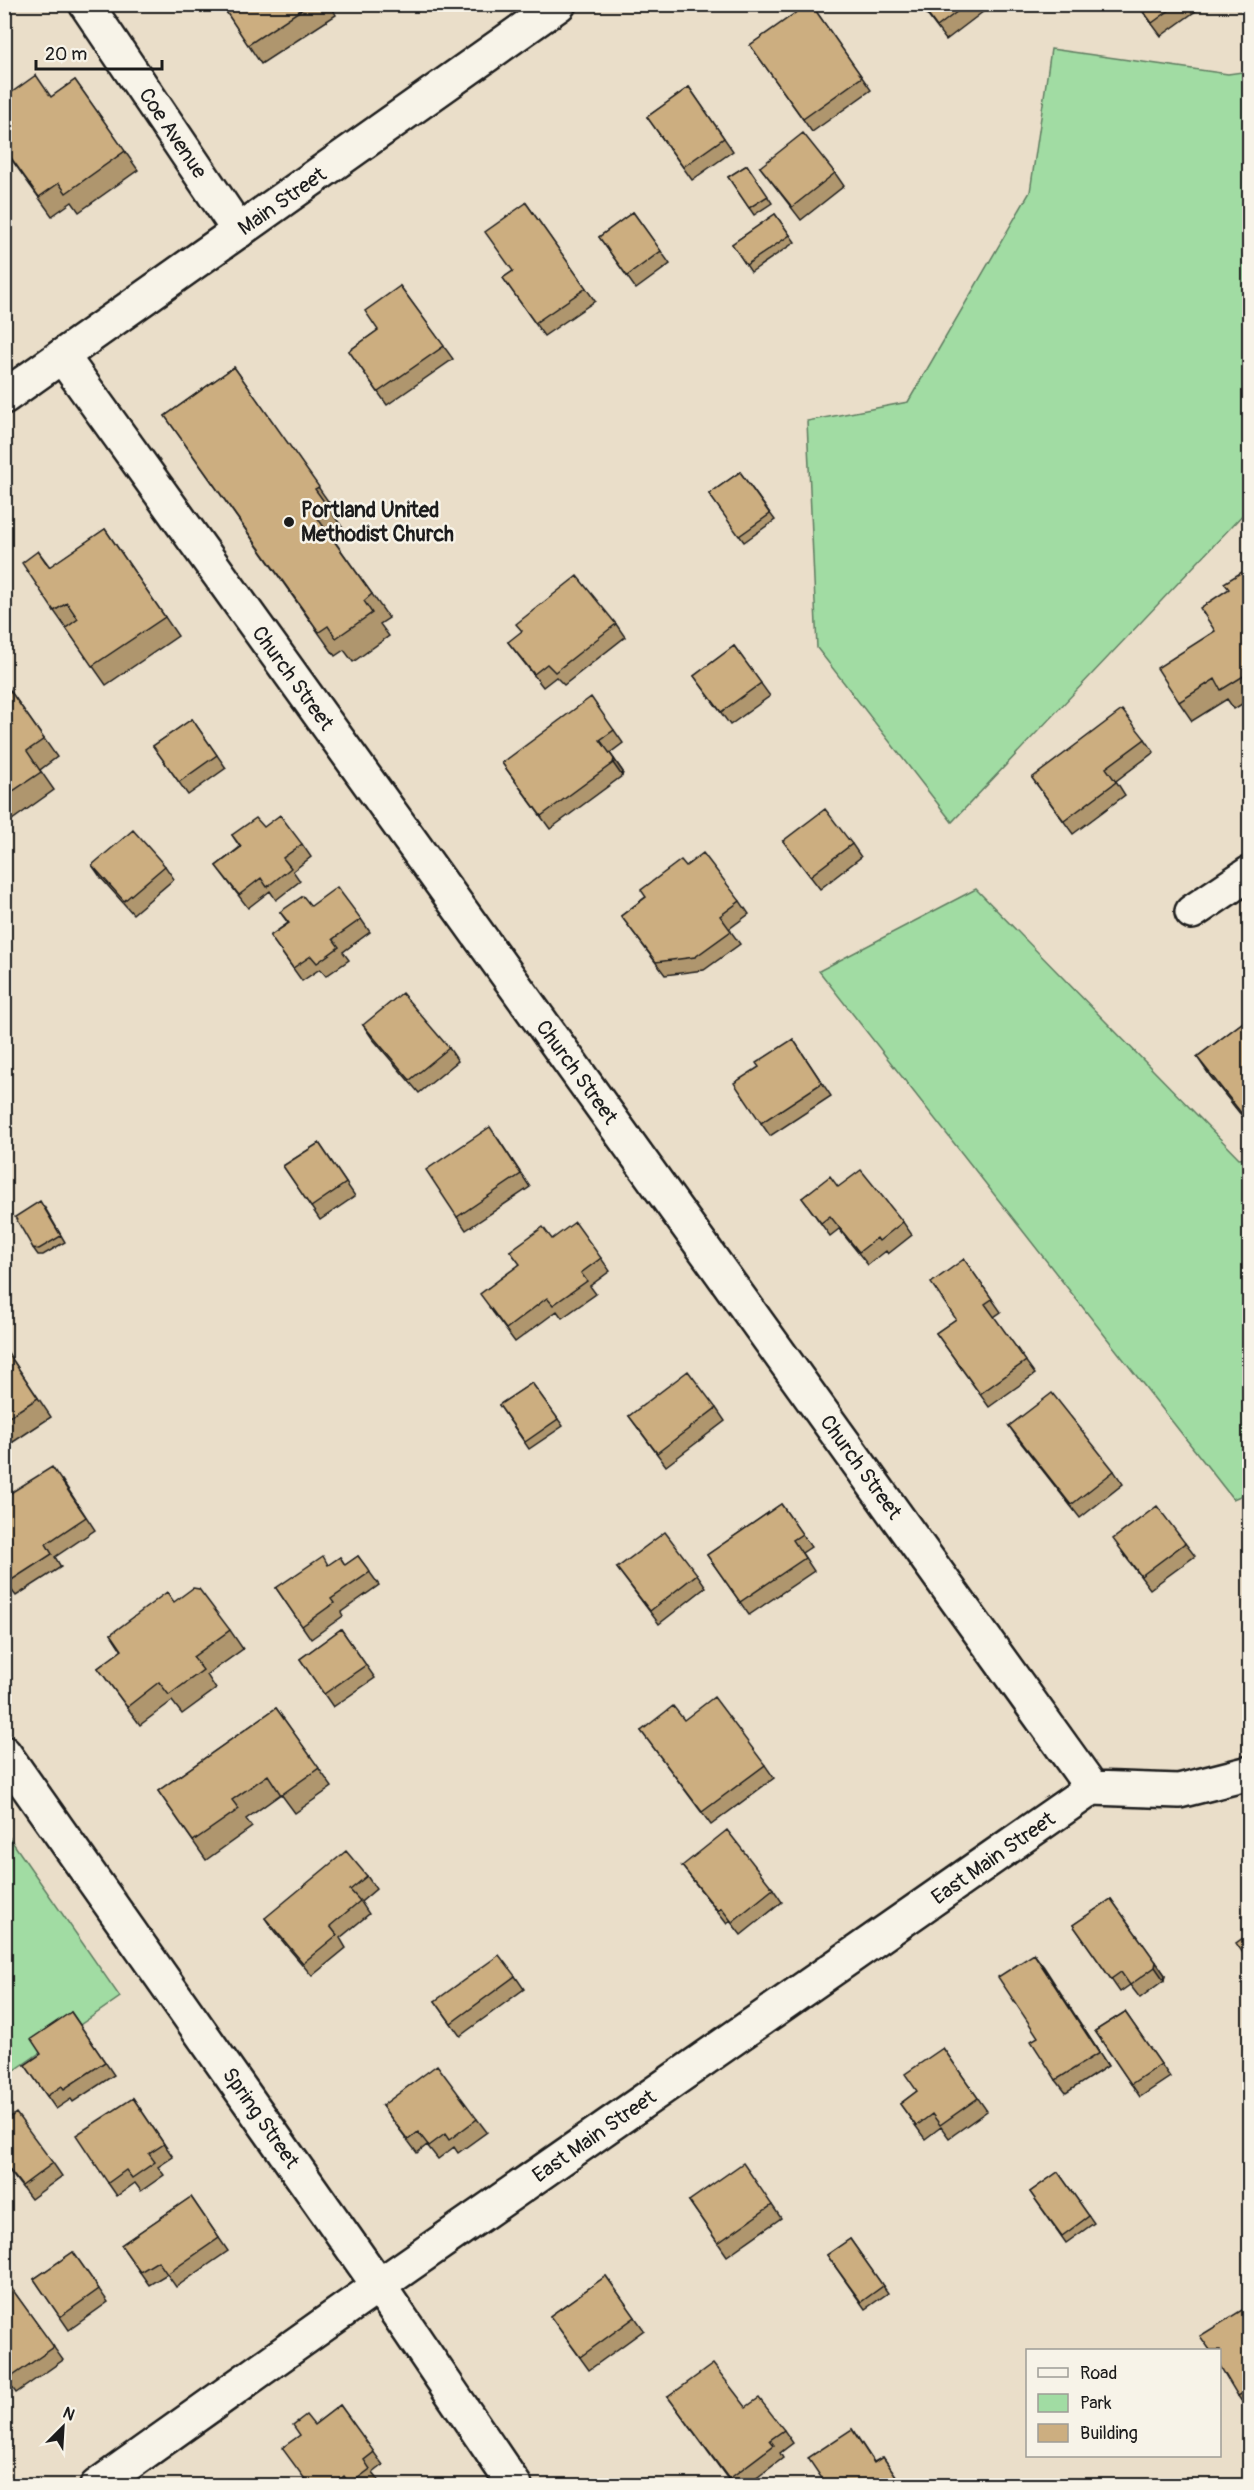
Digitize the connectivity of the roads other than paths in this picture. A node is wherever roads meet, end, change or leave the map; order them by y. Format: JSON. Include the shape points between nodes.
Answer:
{"nodes":[{"id":1,"x":86,"y":4,"type":"edge"},
{"id":2,"x":559,"y":4,"type":"edge"},
{"id":3,"x":239,"y":231,"type":"junction"},
{"id":4,"x":62,"y":356,"type":"junction"},
{"id":5,"x":4,"y":397,"type":"edge"},
{"id":6,"x":1250,"y":873,"type":"edge"},
{"id":7,"x":1192,"y":912,"type":"dead end"},
{"id":8,"x":4,"y":1753,"type":"edge"},
{"id":9,"x":1250,"y":1773,"type":"edge"},
{"id":10,"x":1092,"y":1788,"type":"junction"},
{"id":11,"x":380,"y":2286,"type":"junction"},
{"id":12,"x":97,"y":2486,"type":"edge"},
{"id":13,"x":515,"y":2486,"type":"edge"}],
"edges":[{"from":1,"to":3,"type":"street","name":"Coe Avenue"},
{"from":2,"to":3,"type":"street","name":"Main Street"},
{"from":3,"to":4,"type":"street","name":"Main Street"},
{"from":4,"to":5,"type":"street","name":"Main Street"},
{"from":4,"to":10,"type":"street","name":"Church Street"},
{"from":6,"to":7,"type":"street"},
{"from":8,"to":11,"type":"street","name":"Spring Street"},
{"from":9,"to":10,"type":"street","via":[[1179,1791]]},
{"from":10,"to":11,"type":"street","name":"East Main Street"},
{"from":11,"to":12,"type":"street","name":"East Main Street"},
{"from":11,"to":13,"type":"street","name":"Spring Street"}]}
